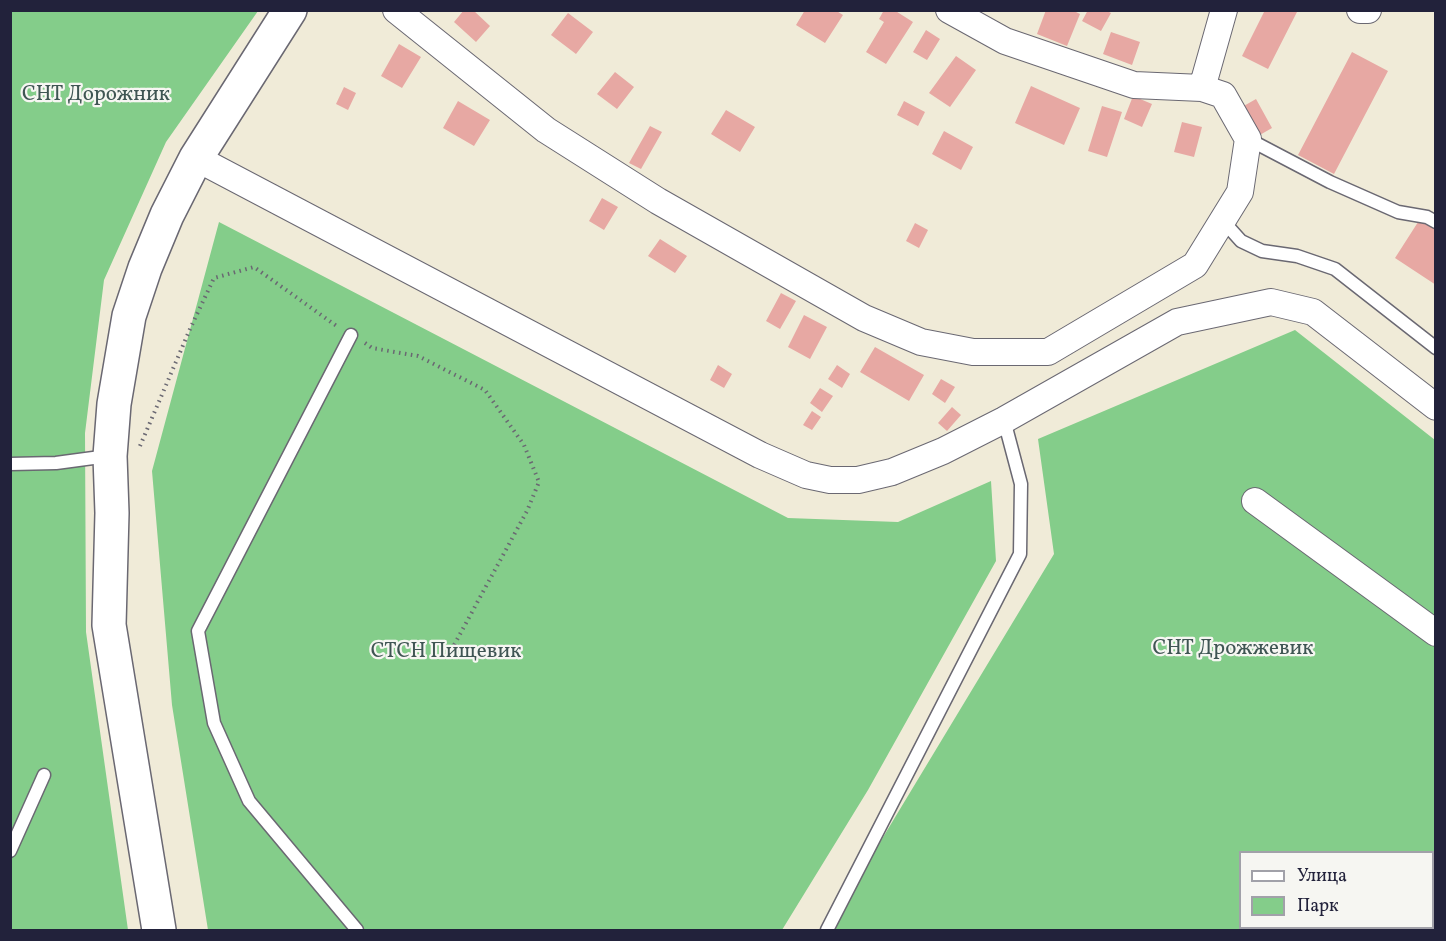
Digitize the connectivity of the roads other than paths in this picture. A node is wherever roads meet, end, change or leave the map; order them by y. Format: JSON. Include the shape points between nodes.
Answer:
{"nodes":[{"id":1,"x":290,"y":10,"type":"edge"},
{"id":2,"x":396,"y":10,"type":"edge"},
{"id":3,"x":949,"y":10,"type":"edge"},
{"id":4,"x":1224,"y":10,"type":"edge"},
{"id":5,"x":1360,"y":10,"type":"edge"},
{"id":6,"x":1368,"y":10,"type":"edge"},
{"id":7,"x":1202,"y":88,"type":"junction"},
{"id":8,"x":1248,"y":139,"type":"junction"},
{"id":9,"x":196,"y":158,"type":"junction"},
{"id":10,"x":1223,"y":221,"type":"junction"},
{"id":11,"x":1436,"y":222,"type":"edge"},
{"id":12,"x":351,"y":335,"type":"road end"},
{"id":13,"x":1436,"y":348,"type":"edge"},
{"id":14,"x":1436,"y":407,"type":"edge"},
{"id":15,"x":1004,"y":420,"type":"junction"},
{"id":16,"x":125,"y":452,"type":"junction"},
{"id":17,"x":10,"y":464,"type":"edge"},
{"id":18,"x":1255,"y":501,"type":"dead end"},
{"id":19,"x":1436,"y":633,"type":"edge"},
{"id":20,"x":44,"y":775,"type":"dead end"},
{"id":21,"x":10,"y":851,"type":"edge"},
{"id":22,"x":159,"y":930,"type":"edge"},
{"id":23,"x":357,"y":930,"type":"edge"},
{"id":24,"x":827,"y":930,"type":"edge"}],
"edges":[{"from":1,"to":9,"type":"street"},
{"from":2,"to":10,"type":"street","via":[[546,130],[658,201],[864,318],[921,342],[973,352],[1048,351],[1195,265]]},
{"from":3,"to":7,"type":"street","via":[[1005,41],[1134,84]]},
{"from":4,"to":7,"type":"street"},
{"from":5,"to":6,"type":"street"},
{"from":7,"to":8,"type":"street","via":[[1223,95]]},
{"from":8,"to":10,"type":"street","via":[[1240,192]]},
{"from":8,"to":11,"type":"lane","via":[[1330,182],[1398,212]]},
{"from":9,"to":15,"type":"street","via":[[760,455],[806,475],[858,480],[892,472]]},
{"from":9,"to":16,"type":"street","via":[[167,215],[129,316],[114,404]]},
{"from":10,"to":13,"type":"lane","via":[[1241,241],[1262,251],[1297,256],[1335,269]]},
{"from":12,"to":23,"type":"lane","via":[[198,631],[214,723],[249,801]]},
{"from":14,"to":15,"type":"street","via":[[1314,312],[1271,302],[1177,322]]},
{"from":15,"to":24,"type":"lane","via":[[1021,484],[1020,554]]},
{"from":16,"to":17,"type":"lane","via":[[57,463]]},
{"from":16,"to":22,"type":"street","via":[[112,513],[109,625]]},
{"from":18,"to":19,"type":"street"},
{"from":20,"to":21,"type":"lane"}]}
